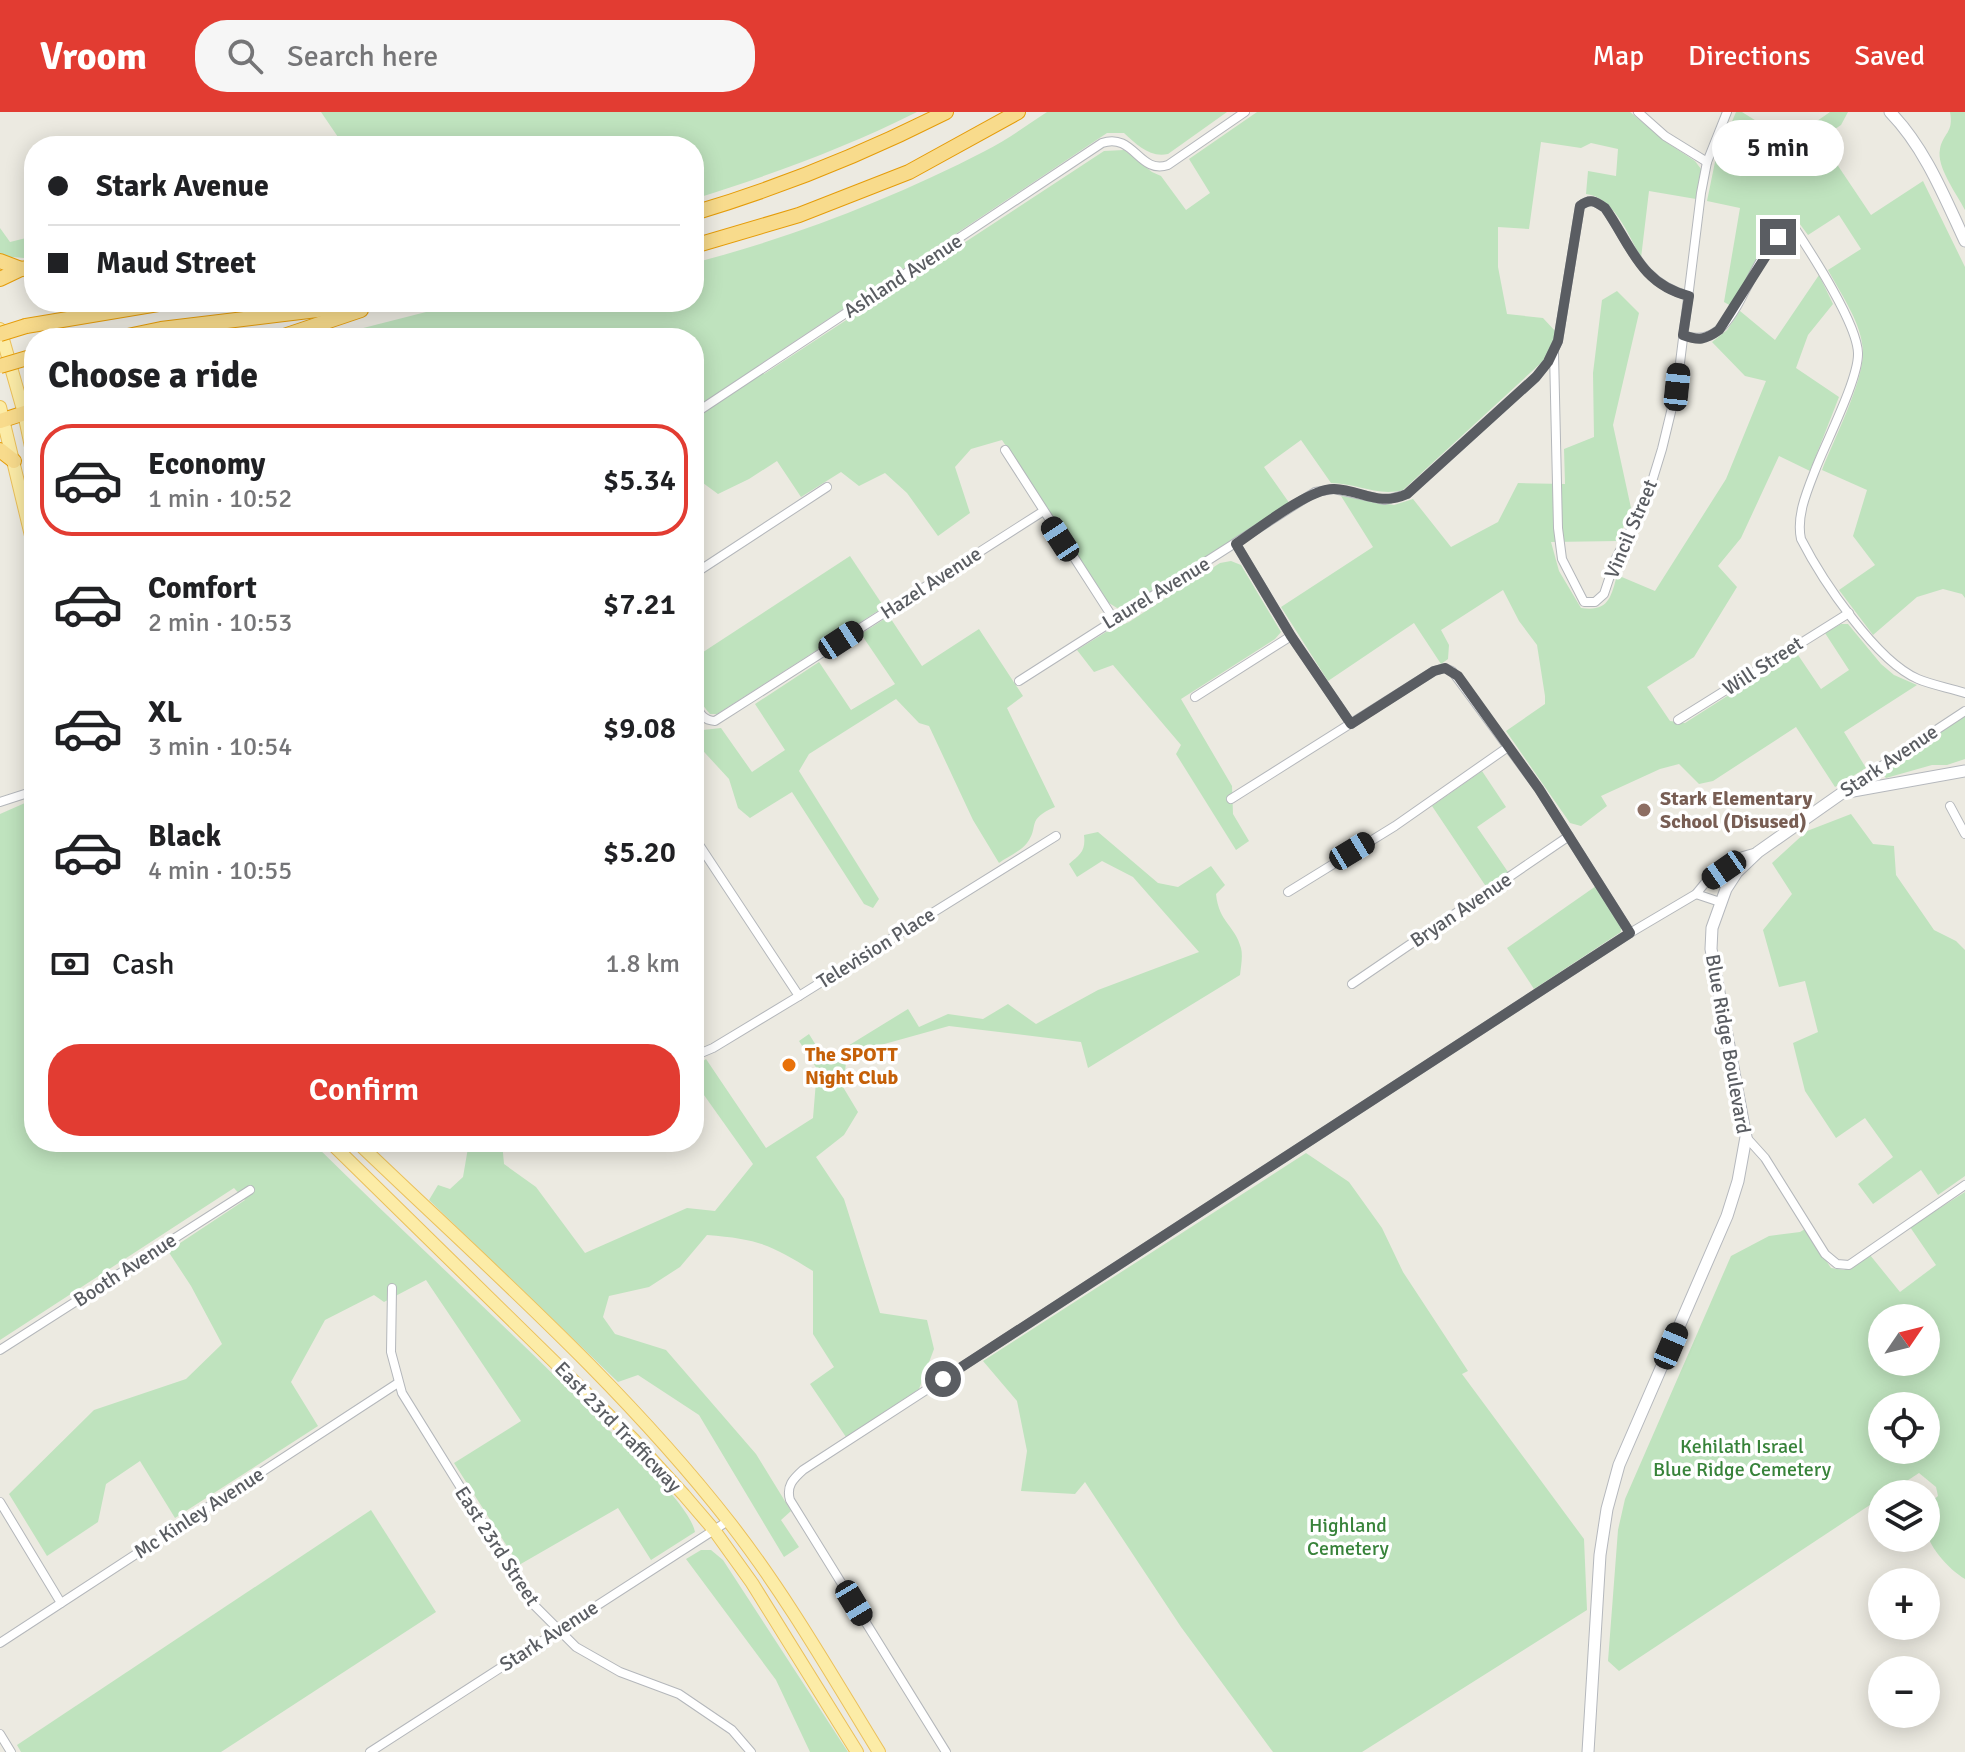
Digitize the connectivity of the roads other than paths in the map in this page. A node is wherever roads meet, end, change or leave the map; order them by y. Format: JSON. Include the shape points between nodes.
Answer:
{"nodes":[{"id":1,"x":946,"y":112,"type":"edge"},
{"id":2,"x":1018,"y":112,"type":"edge"},
{"id":3,"x":1245,"y":112,"type":"edge"},
{"id":4,"x":1638,"y":112,"type":"edge"},
{"id":5,"x":1727,"y":112,"type":"edge"},
{"id":6,"x":1890,"y":112,"type":"edge"},
{"id":7,"x":1707,"y":162,"type":"junction"},
{"id":8,"x":704,"y":210,"type":"edge"},
{"id":9,"x":1965,"y":241,"type":"edge"},
{"id":10,"x":704,"y":243,"type":"edge"},
{"id":11,"x":0,"y":261,"type":"edge"},
{"id":12,"x":24,"y":267,"type":"edge"},
{"id":13,"x":24,"y":270,"type":"edge"},
{"id":14,"x":0,"y":279,"type":"edge"},
{"id":15,"x":1689,"y":296,"type":"junction"},
{"id":16,"x":110,"y":312,"type":"edge"},
{"id":17,"x":300,"y":312,"type":"edge"},
{"id":18,"x":353,"y":312,"type":"edge"},
{"id":19,"x":169,"y":328,"type":"edge"},
{"id":20,"x":307,"y":328,"type":"edge"},
{"id":21,"x":0,"y":332,"type":"edge"},
{"id":22,"x":1683,"y":335,"type":"junction"},
{"id":23,"x":1554,"y":350,"type":"junction"},
{"id":24,"x":24,"y":359,"type":"edge"},
{"id":25,"x":0,"y":366,"type":"edge"},
{"id":26,"x":24,"y":398,"type":"edge"},
{"id":27,"x":704,"y":407,"type":"edge"},
{"id":28,"x":24,"y":413,"type":"edge"},
{"id":29,"x":1,"y":416,"type":"edge"},
{"id":30,"x":0,"y":450,"type":"edge"},
{"id":31,"x":1005,"y":450,"type":"dead end"},
{"id":32,"x":14,"y":461,"type":"junction"},
{"id":33,"x":827,"y":487,"type":"dead end"},
{"id":34,"x":24,"y":504,"type":"edge"},
{"id":35,"x":1042,"y":512,"type":"junction"},
{"id":36,"x":1236,"y":544,"type":"junction"},
{"id":37,"x":704,"y":567,"type":"edge"},
{"id":38,"x":1849,"y":613,"type":"junction"},
{"id":39,"x":1113,"y":618,"type":"junction"},
{"id":40,"x":1291,"y":636,"type":"junction"},
{"id":41,"x":1019,"y":681,"type":"dead end"},
{"id":42,"x":1965,"y":693,"type":"edge"},
{"id":43,"x":1195,"y":697,"type":"dead end"},
{"id":44,"x":1965,"y":711,"type":"edge"},
{"id":45,"x":704,"y":717,"type":"edge"},
{"id":46,"x":1678,"y":720,"type":"dead end"},
{"id":47,"x":1351,"y":724,"type":"junction"},
{"id":48,"x":1508,"y":747,"type":"junction"},
{"id":49,"x":1965,"y":771,"type":"edge"},
{"id":50,"x":1842,"y":793,"type":"junction"},
{"id":51,"x":24,"y":794,"type":"edge"},
{"id":52,"x":1231,"y":799,"type":"dead end"},
{"id":53,"x":0,"y":802,"type":"edge"},
{"id":54,"x":1950,"y":806,"type":"dead end"},
{"id":55,"x":1965,"y":834,"type":"edge"},
{"id":56,"x":1056,"y":836,"type":"dead end"},
{"id":57,"x":1569,"y":836,"type":"junction"},
{"id":58,"x":704,"y":852,"type":"edge"},
{"id":59,"x":1758,"y":852,"type":"junction"},
{"id":60,"x":1288,"y":892,"type":"dead end"},
{"id":61,"x":1696,"y":894,"type":"junction"},
{"id":62,"x":1720,"y":902,"type":"junction"},
{"id":63,"x":1630,"y":933,"type":"junction"},
{"id":64,"x":1352,"y":984,"type":"dead end"},
{"id":65,"x":799,"y":996,"type":"junction"},
{"id":66,"x":704,"y":1050,"type":"edge"},
{"id":67,"x":1746,"y":1137,"type":"junction"},
{"id":68,"x":340,"y":1152,"type":"edge"},
{"id":69,"x":367,"y":1152,"type":"edge"},
{"id":70,"x":1965,"y":1185,"type":"edge"},
{"id":71,"x":250,"y":1190,"type":"dead end"},
{"id":72,"x":392,"y":1288,"type":"dead end"},
{"id":73,"x":0,"y":1350,"type":"edge"},
{"id":74,"x":398,"y":1383,"type":"junction"},
{"id":75,"x":0,"y":1502,"type":"edge"},
{"id":76,"x":728,"y":1521,"type":"junction"},
{"id":77,"x":714,"y":1530,"type":"junction"},
{"id":78,"x":61,"y":1603,"type":"junction"},
{"id":79,"x":558,"y":1631,"type":"junction"},
{"id":80,"x":0,"y":1643,"type":"edge"},
{"id":81,"x":0,"y":1734,"type":"edge"},
{"id":82,"x":11,"y":1752,"type":"edge"},
{"id":83,"x":370,"y":1752,"type":"edge"},
{"id":84,"x":751,"y":1752,"type":"edge"},
{"id":85,"x":857,"y":1752,"type":"edge"},
{"id":86,"x":879,"y":1752,"type":"edge"},
{"id":87,"x":946,"y":1752,"type":"edge"},
{"id":88,"x":1588,"y":1752,"type":"edge"}],
"edges":[{"from":1,"to":8,"type":"highway","via":[[885,143]]},
{"from":2,"to":10,"type":"highway","via":[[909,172],[799,215]]},
{"from":3,"to":27,"type":"street","name":"Ashland Avenue","via":[[1168,165],[1155,167],[1120,141],[1102,143]]},
{"from":4,"to":7,"type":"street"},
{"from":5,"to":7,"type":"street","name":"Vincil Street"},
{"from":6,"to":9,"type":"main road","via":[[1929,167]]},
{"from":7,"to":15,"type":"street","name":"Vincil Street"},
{"from":11,"to":12,"type":"highway"},
{"from":13,"to":14,"type":"highway"},
{"from":15,"to":22,"type":"street","name":"Vincil Street"},
{"from":15,"to":23,"type":"street","via":[[1653,280],[1605,208],[1587,201],[1580,206]]},
{"from":16,"to":21,"type":"highway","bridge":true},
{"from":17,"to":19,"type":"highway"},
{"from":18,"to":20,"type":"highway"},
{"from":21,"to":26,"type":"main road"},
{"from":22,"to":23,"type":"street","name":"Vincil Street","via":[[1677,387],[1646,501],[1604,594],[1595,602],[1584,602],[1562,559]]},
{"from":22,"to":38,"type":"street","via":[[1697,340],[1719,330],[1770,246],[1794,227],[1828,283],[1858,352],[1798,524],[1801,539]]},
{"from":23,"to":36,"type":"street","via":[[1536,377],[1407,494],[1385,500],[1334,489],[1315,492]]},
{"from":24,"to":25,"type":"highway","bridge":true},
{"from":28,"to":29,"type":"highway"},
{"from":29,"to":32,"type":"main road"},
{"from":30,"to":32,"type":"highway"},
{"from":31,"to":35,"type":"street"},
{"from":32,"to":34,"type":"main road"},
{"from":33,"to":37,"type":"street"},
{"from":35,"to":39,"type":"street"},
{"from":35,"to":45,"type":"street","name":"Hazel Avenue","via":[[715,721]]},
{"from":36,"to":39,"type":"street","name":"Laurel Avenue"},
{"from":36,"to":40,"type":"street"},
{"from":38,"to":42,"type":"street","via":[[1891,663],[1917,679]]},
{"from":38,"to":46,"type":"street","name":"Will Street"},
{"from":39,"to":41,"type":"street","name":"Laurel Avenue"},
{"from":40,"to":43,"type":"street"},
{"from":40,"to":47,"type":"street"},
{"from":44,"to":50,"type":"street","name":"Stark Avenue"},
{"from":47,"to":48,"type":"street","via":[[1442,669],[1458,676]]},
{"from":47,"to":52,"type":"street"},
{"from":48,"to":57,"type":"street"},
{"from":48,"to":60,"type":"street"},
{"from":49,"to":50,"type":"main road"},
{"from":50,"to":59,"type":"main road","name":"Stark Avenue"},
{"from":51,"to":53,"type":"street"},
{"from":54,"to":55,"type":"street"},
{"from":56,"to":65,"type":"street","name":"Television Place"},
{"from":57,"to":63,"type":"street"},
{"from":57,"to":64,"type":"street","name":"Bryan Avenue"},
{"from":58,"to":65,"type":"street"},
{"from":59,"to":61,"type":"street","name":"Stark Avenue","via":[[1743,856]]},
{"from":59,"to":62,"type":"main road","name":"Blue Ridge Boulevard","via":[[1737,872]]},
{"from":61,"to":62,"type":"street"},
{"from":61,"to":63,"type":"street","name":"Stark Avenue"},
{"from":62,"to":67,"type":"main road","name":"Blue Ridge Boulevard","via":[[1712,928],[1712,961]]},
{"from":63,"to":87,"type":"street","name":"Stark Avenue","via":[[791,1482],[790,1500]]},
{"from":65,"to":66,"type":"street","name":"Television Place"},
{"from":67,"to":70,"type":"street","via":[[1837,1264],[1849,1265]]},
{"from":67,"to":88,"type":"main road","name":"Blue Ridge Boulevard","via":[[1727,1216],[1619,1465],[1607,1509]]},
{"from":68,"to":77,"type":"main road","name":"East 23rd Trafficway","via":[[633,1439]]},
{"from":69,"to":76,"type":"main road","name":"East 23rd Trafficway","via":[[615,1391]]},
{"from":71,"to":73,"type":"street","name":"Booth Avenue"},
{"from":72,"to":74,"type":"street","name":"East 23rd Street","via":[[391,1352]]},
{"from":74,"to":78,"type":"street","name":"Mc Kinley Avenue"},
{"from":74,"to":79,"type":"street","name":"East 23rd Street","via":[[524,1590]]},
{"from":75,"to":78,"type":"street"},
{"from":76,"to":77,"type":"street","name":"Stark Avenue"},
{"from":76,"to":86,"type":"main road","name":"East 23rd Trafficway","via":[[774,1582]]},
{"from":77,"to":79,"type":"street","name":"Stark Avenue"},
{"from":77,"to":85,"type":"main road","name":"East 23rd Trafficway"},
{"from":78,"to":80,"type":"street","name":"Mc Kinley Avenue"},
{"from":79,"to":83,"type":"street","name":"Stark Avenue"},
{"from":79,"to":84,"type":"street","name":"East 23rd Street","via":[[599,1662],[706,1710]]},
{"from":81,"to":82,"type":"street"}]}
